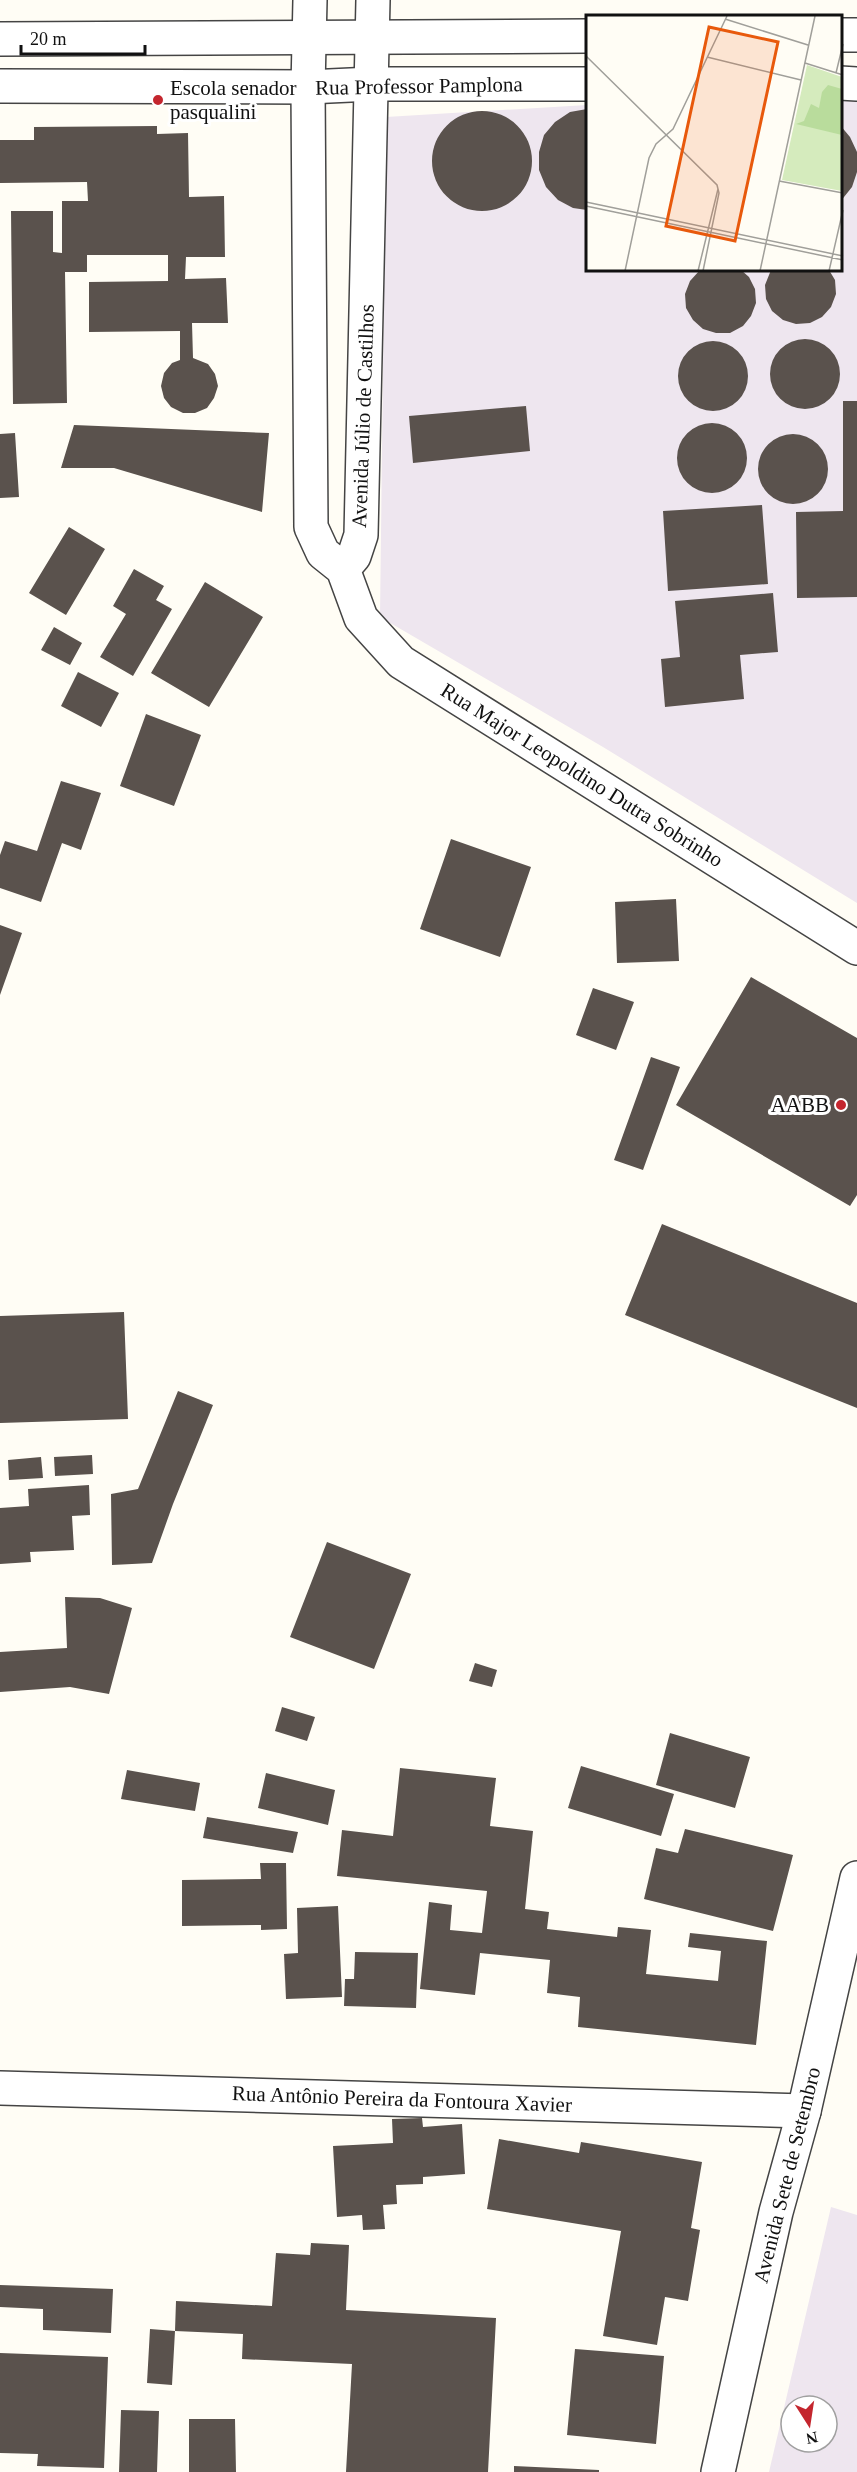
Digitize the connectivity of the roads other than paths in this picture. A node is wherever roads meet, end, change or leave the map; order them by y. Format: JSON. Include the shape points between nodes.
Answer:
{"nodes":[{"id":1,"x":310,"y":0,"type":"edge"},
{"id":2,"x":373,"y":0,"type":"edge"},
{"id":3,"x":586,"y":36,"type":"edge"},
{"id":4,"x":373,"y":37,"type":"junction"},
{"id":5,"x":310,"y":38,"type":"junction"},
{"id":6,"x":0,"y":39,"type":"edge"},
{"id":7,"x":89,"y":39,"type":"junction"},
{"id":8,"x":842,"y":83,"type":"edge"},
{"id":9,"x":372,"y":84,"type":"junction"},
{"id":10,"x":586,"y":84,"type":"edge"},
{"id":11,"x":857,"y":84,"type":"edge"},
{"id":12,"x":0,"y":86,"type":"edge"},
{"id":13,"x":90,"y":86,"type":"junction"},
{"id":14,"x":308,"y":87,"type":"junction"},
{"id":15,"x":343,"y":569,"type":"junction"},
{"id":16,"x":857,"y":948,"type":"edge"},
{"id":17,"x":857,"y":1878,"type":"edge"},
{"id":18,"x":0,"y":2088,"type":"edge"},
{"id":19,"x":804,"y":2111,"type":"junction"},
{"id":20,"x":717,"y":2472,"type":"edge"}],
"edges":[{"from":1,"to":5,"type":"street"},
{"from":2,"to":4,"type":"street","name":"Avenida Júlio de Castilhos"},
{"from":3,"to":4,"type":"street"},
{"from":4,"to":5,"type":"street"},
{"from":4,"to":9,"type":"street","name":"Avenida Júlio de Castilhos"},
{"from":5,"to":7,"type":"street"},
{"from":5,"to":14,"type":"street"},
{"from":6,"to":7,"type":"street"},
{"from":7,"to":13,"type":"street"},
{"from":8,"to":11,"type":"street"},
{"from":9,"to":10,"type":"street","name":"Rua Professor Pamplona"},
{"from":9,"to":14,"type":"street","name":"Rua Professor Pamplona"},
{"from":9,"to":15,"type":"street","name":"Avenida Júlio de Castilhos","via":[[361,535],[354,556]]},
{"from":12,"to":13,"type":"street","name":"Rua Professor Pamplona"},
{"from":13,"to":14,"type":"street","name":"Rua Professor Pamplona"},
{"from":14,"to":15,"type":"street","via":[[310,527],[323,553]]},
{"from":15,"to":16,"type":"street","name":"Rua Major Leopoldino Dutra Sobrinho","via":[[362,618],[401,662]]},
{"from":17,"to":19,"type":"street","name":"Avenida Sete de Setembro"},
{"from":18,"to":19,"type":"street","name":"Rua Antônio Pereira da Fontoura Xavier"},
{"from":19,"to":20,"type":"street","name":"Avenida Sete de Setembro","via":[[776,2212]]}]}
